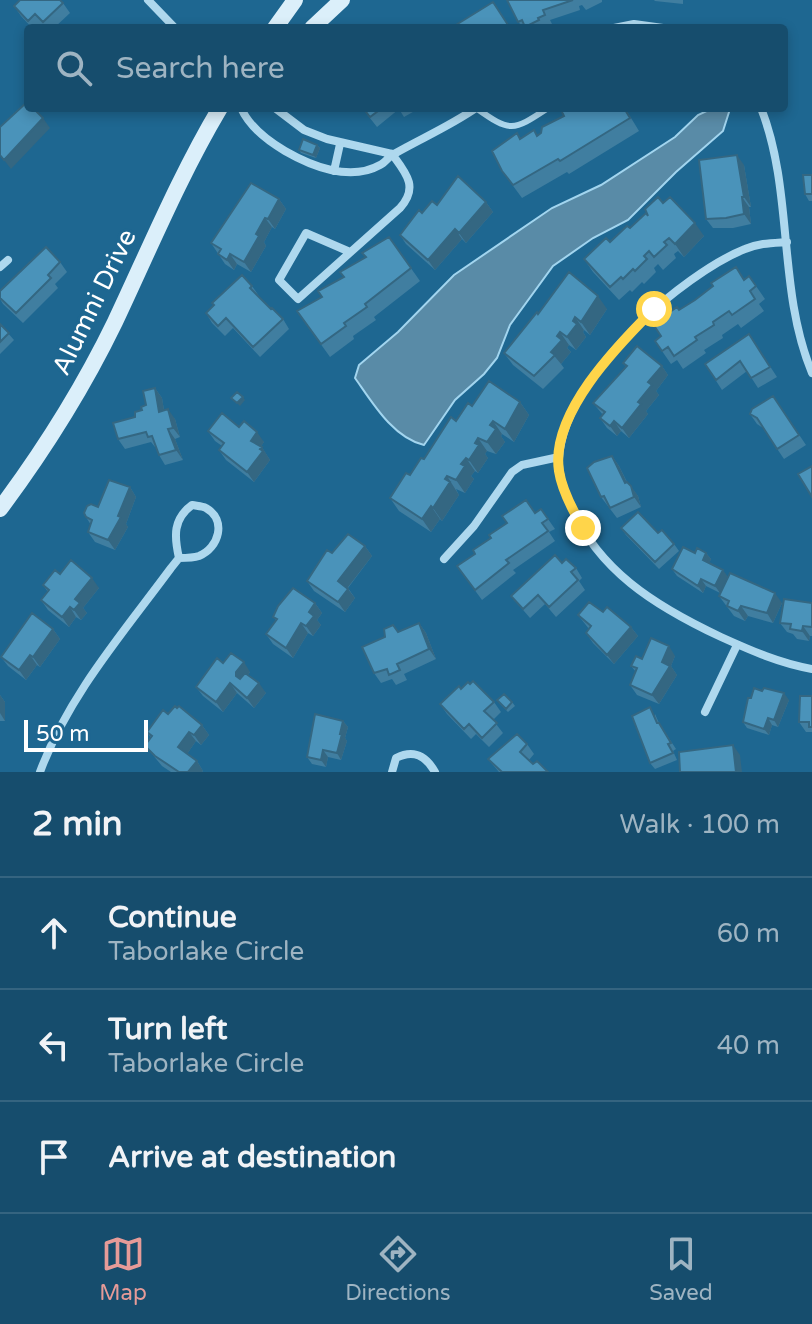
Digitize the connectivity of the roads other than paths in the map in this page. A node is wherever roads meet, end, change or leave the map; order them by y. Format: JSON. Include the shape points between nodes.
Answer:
{"nodes":[{"id":1,"x":148,"y":0,"type":"edge"},
{"id":2,"x":295,"y":0,"type":"edge"},
{"id":3,"x":342,"y":0,"type":"edge"},
{"id":4,"x":171,"y":24,"type":"edge"},
{"id":5,"x":278,"y":24,"type":"edge"},
{"id":6,"x":316,"y":24,"type":"edge"},
{"id":7,"x":218,"y":112,"type":"edge"},
{"id":8,"x":243,"y":112,"type":"edge"},
{"id":9,"x":280,"y":112,"type":"edge"},
{"id":10,"x":469,"y":112,"type":"edge"},
{"id":11,"x":481,"y":112,"type":"edge"},
{"id":12,"x":542,"y":112,"type":"edge"},
{"id":13,"x":762,"y":112,"type":"edge"},
{"id":14,"x":340,"y":144,"type":"junction"},
{"id":15,"x":392,"y":154,"type":"junction"},
{"id":16,"x":334,"y":171,"type":"junction"},
{"id":17,"x":787,"y":242,"type":"junction"},
{"id":18,"x":350,"y":252,"type":"junction"},
{"id":19,"x":8,"y":260,"type":"dead end"},
{"id":20,"x":0,"y":267,"type":"edge"},
{"id":21,"x":812,"y":373,"type":"edge"},
{"id":22,"x":559,"y":457,"type":"junction"},
{"id":23,"x":0,"y":509,"type":"edge"},
{"id":24,"x":179,"y":558,"type":"junction"},
{"id":25,"x":444,"y":559,"type":"dead end"},
{"id":26,"x":737,"y":645,"type":"junction"},
{"id":27,"x":812,"y":669,"type":"edge"},
{"id":28,"x":705,"y":712,"type":"dead end"},
{"id":29,"x":40,"y":772,"type":"edge"},
{"id":30,"x":392,"y":772,"type":"edge"},
{"id":31,"x":435,"y":772,"type":"edge"}],
"edges":[{"from":1,"to":4,"type":"street"},
{"from":2,"to":5,"type":"main road"},
{"from":3,"to":6,"type":"main road"},
{"from":7,"to":23,"type":"main road","name":"Alumni Drive","via":[[180,177],[89,373]]},
{"from":8,"to":16,"type":"street","via":[[275,145],[312,166]]},
{"from":9,"to":14,"type":"street","via":[[304,130]]},
{"from":10,"to":15,"type":"street"},
{"from":11,"to":12,"type":"lane","via":[[499,125],[519,126]]},
{"from":13,"to":17,"type":"street"},
{"from":14,"to":15,"type":"street"},
{"from":14,"to":16,"type":"street"},
{"from":15,"to":16,"type":"street","via":[[363,171]]},
{"from":15,"to":18,"type":"street","via":[[410,178],[411,190],[406,201]]},
{"from":17,"to":21,"type":"street","via":[[795,309]]},
{"from":17,"to":22,"type":"street","via":[[764,243],[733,254],[654,309],[575,403]]},
{"from":18,"to":18,"type":"street","via":[[298,299],[279,280],[306,233]]},
{"from":19,"to":20,"type":"street"},
{"from":22,"to":25,"type":"street","via":[[512,472]]},
{"from":22,"to":26,"type":"street","via":[[572,509],[615,569],[666,610]]},
{"from":24,"to":24,"type":"street","via":[[197,557],[213,548],[219,534],[216,519],[206,508],[192,505],[181,513],[176,526]]},
{"from":24,"to":29,"type":"street","via":[[78,696]]},
{"from":26,"to":27,"type":"street"},
{"from":26,"to":28,"type":"street"},
{"from":30,"to":31,"type":"street","via":[[396,758],[406,753],[419,755]]}]}
